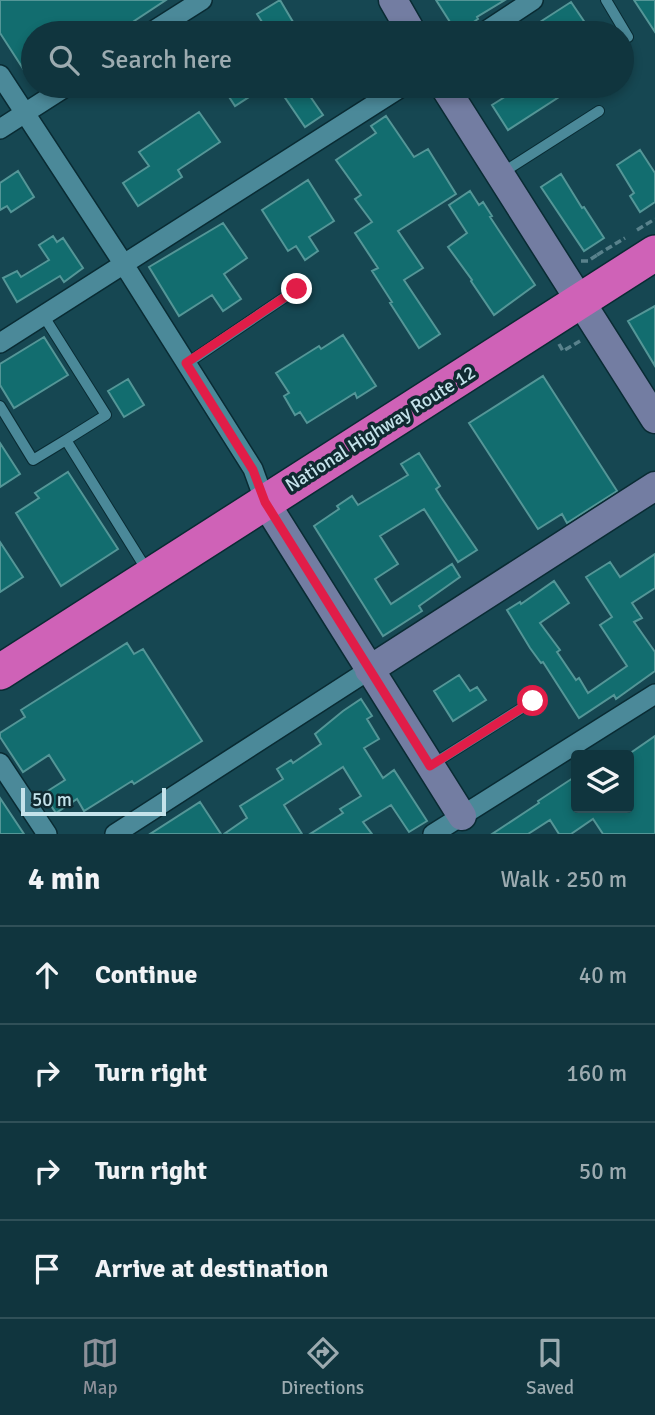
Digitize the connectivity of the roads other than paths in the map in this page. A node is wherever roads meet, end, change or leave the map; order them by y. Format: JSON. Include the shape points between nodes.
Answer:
{"nodes":[{"id":1,"x":202,"y":0,"type":"edge"},
{"id":2,"x":393,"y":0,"type":"edge"},
{"id":3,"x":606,"y":0,"type":"edge"},
{"id":4,"x":527,"y":2,"type":"edge"},
{"id":5,"x":169,"y":21,"type":"edge"},
{"id":6,"x":405,"y":21,"type":"edge"},
{"id":7,"x":500,"y":21,"type":"edge"},
{"id":8,"x":618,"y":21,"type":"edge"},
{"id":9,"x":0,"y":75,"type":"edge"},
{"id":10,"x":48,"y":98,"type":"edge"},
{"id":11,"x":383,"y":98,"type":"edge"},
{"id":12,"x":452,"y":98,"type":"edge"},
{"id":13,"x":599,"y":111,"type":"dead end"},
{"id":14,"x":24,"y":113,"type":"junction"},
{"id":15,"x":0,"y":129,"type":"edge"},
{"id":16,"x":500,"y":174,"type":"junction"},
{"id":17,"x":655,"y":253,"type":"edge"},
{"id":18,"x":123,"y":263,"type":"junction"},
{"id":19,"x":297,"y":289,"type":"dead end"},
{"id":20,"x":580,"y":301,"type":"junction"},
{"id":21,"x":43,"y":315,"type":"junction"},
{"id":22,"x":0,"y":342,"type":"edge"},
{"id":23,"x":186,"y":363,"type":"junction"},
{"id":24,"x":0,"y":406,"type":"edge"},
{"id":25,"x":655,"y":419,"type":"edge"},
{"id":26,"x":66,"y":440,"type":"junction"},
{"id":27,"x":655,"y":485,"type":"edge"},
{"id":28,"x":265,"y":502,"type":"junction"},
{"id":29,"x":150,"y":576,"type":"junction"},
{"id":30,"x":369,"y":670,"type":"junction"},
{"id":31,"x":0,"y":672,"type":"edge"},
{"id":32,"x":655,"y":694,"type":"edge"},
{"id":33,"x":533,"y":701,"type":"dead end"},
{"id":34,"x":0,"y":763,"type":"edge"},
{"id":35,"x":430,"y":766,"type":"junction"},
{"id":36,"x":457,"y":824,"type":"edge"},
{"id":37,"x":47,"y":834,"type":"edge"},
{"id":38,"x":115,"y":834,"type":"edge"},
{"id":39,"x":433,"y":834,"type":"edge"}],
"edges":[{"from":1,"to":5,"type":"street"},
{"from":2,"to":6,"type":"street"},
{"from":3,"to":8,"type":"lane"},
{"from":4,"to":7,"type":"street"},
{"from":9,"to":14,"type":"street"},
{"from":10,"to":14,"type":"street"},
{"from":11,"to":18,"type":"street"},
{"from":12,"to":16,"type":"street"},
{"from":13,"to":16,"type":"lane"},
{"from":14,"to":15,"type":"street"},
{"from":14,"to":18,"type":"street"},
{"from":16,"to":20,"type":"street"},
{"from":17,"to":20,"type":"highway","name":"National Highway Route 12"},
{"from":18,"to":21,"type":"street"},
{"from":18,"to":23,"type":"street"},
{"from":19,"to":23,"type":"lane"},
{"from":20,"to":25,"type":"street"},
{"from":20,"to":28,"type":"highway","name":"National Highway Route 12"},
{"from":21,"to":22,"type":"street"},
{"from":21,"to":26,"type":"lane","via":[[106,415]]},
{"from":23,"to":28,"type":"street","via":[[253,470]]},
{"from":24,"to":26,"type":"lane","via":[[33,460]]},
{"from":26,"to":29,"type":"lane"},
{"from":27,"to":30,"type":"street"},
{"from":28,"to":29,"type":"highway","name":"National Highway Route 12"},
{"from":28,"to":30,"type":"street"},
{"from":29,"to":31,"type":"highway","name":"National Highway Route 12"},
{"from":30,"to":35,"type":"street"},
{"from":30,"to":38,"type":"street"},
{"from":32,"to":36,"type":"street"},
{"from":33,"to":35,"type":"lane"},
{"from":34,"to":37,"type":"street"},
{"from":35,"to":36,"type":"street"},
{"from":36,"to":39,"type":"street"}]}
